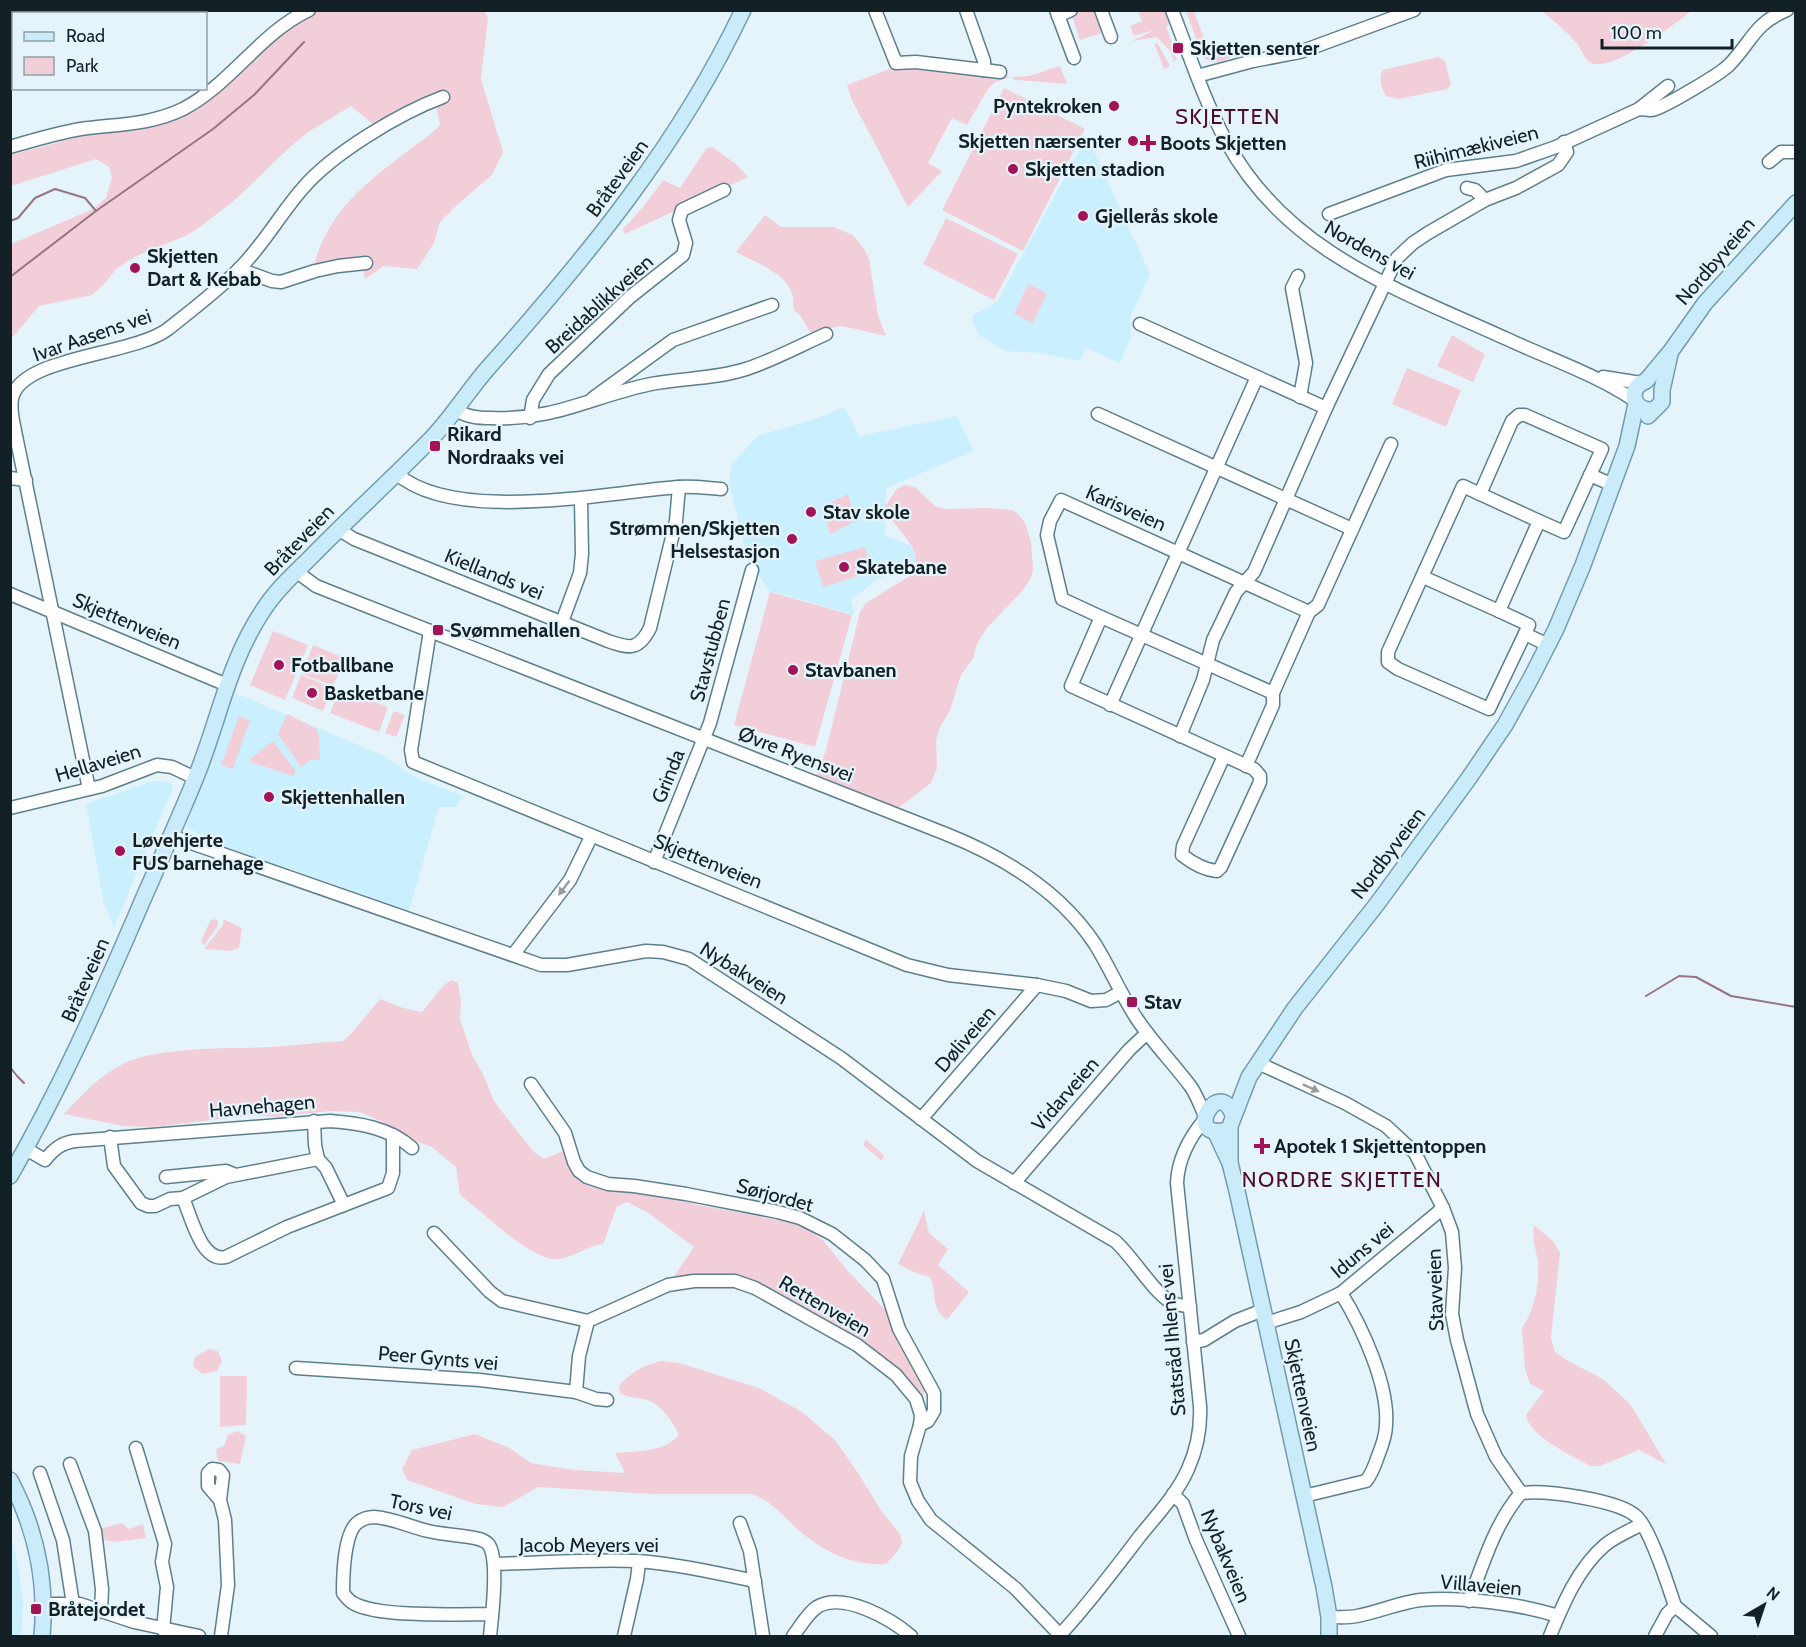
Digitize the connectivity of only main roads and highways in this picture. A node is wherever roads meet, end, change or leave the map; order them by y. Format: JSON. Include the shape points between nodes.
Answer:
{"nodes":[{"id":1,"x":743,"y":10,"type":"edge"},
{"id":2,"x":1796,"y":203,"type":"edge"},
{"id":3,"x":1671,"y":351,"type":"junction"},
{"id":4,"x":1643,"y":382,"type":"junction"},
{"id":5,"x":1662,"y":390,"type":"junction"},
{"id":6,"x":1635,"y":402,"type":"junction"},
{"id":7,"x":1653,"y":410,"type":"junction"},
{"id":8,"x":1627,"y":446,"type":"junction"},
{"id":9,"x":1249,"y":1077,"type":"junction"},
{"id":10,"x":1212,"y":1117,"type":"junction"},
{"id":11,"x":1232,"y":1121,"type":"junction"},
{"id":12,"x":1230,"y":1163,"type":"junction"},
{"id":13,"x":10,"y":1176,"type":"edge"},
{"id":14,"x":13,"y":1484,"type":"edge"},
{"id":15,"x":42,"y":1636,"type":"edge"},
{"id":16,"x":1329,"y":1636,"type":"edge"}],
"edges":[{"from":1,"to":13,"type":"main road","name":"Bråteveien","via":[[689,108],[638,187],[566,278],[432,437],[263,610],[240,651],[195,778],[81,1042]]},
{"from":2,"to":3,"type":"main road","name":"Nordbyveien","via":[[1705,303]]},
{"from":3,"to":4,"type":"main road","name":"Nordbyveien"},
{"from":3,"to":5,"type":"main road","name":"Nordbyveien"},
{"from":4,"to":5,"type":"main road","via":[[1657,384]]},
{"from":4,"to":6,"type":"main road","name":"Nordbyveien","via":[[1634,392]]},
{"from":5,"to":7,"type":"main road","name":"Nordbyveien","via":[[1662,402]]},
{"from":6,"to":7,"type":"main road","via":[[1642,409]]},
{"from":6,"to":8,"type":"main road","name":"Nordbyveien"},
{"from":7,"to":8,"type":"main road","name":"Nordbyveien"},
{"from":8,"to":9,"type":"main road","name":"Nordbyveien","via":[[1583,564],[1514,710],[1388,889],[1289,1016]]},
{"from":9,"to":10,"type":"main road","name":"Nordbyveien"},
{"from":9,"to":11,"type":"main road","name":"Nordbyveien"},
{"from":10,"to":11,"type":"main road","via":[[1225,1130]]},
{"from":10,"to":11,"type":"main road","via":[[1227,1106]]},
{"from":10,"to":12,"type":"main road","name":"Skjettenveien"},
{"from":11,"to":12,"type":"main road","name":"Skjettenveien"},
{"from":12,"to":16,"type":"main road","name":"Skjettenveien","via":[[1304,1496],[1329,1617]]},
{"from":14,"to":15,"type":"main road","via":[[28,1518],[41,1571]]}]}
